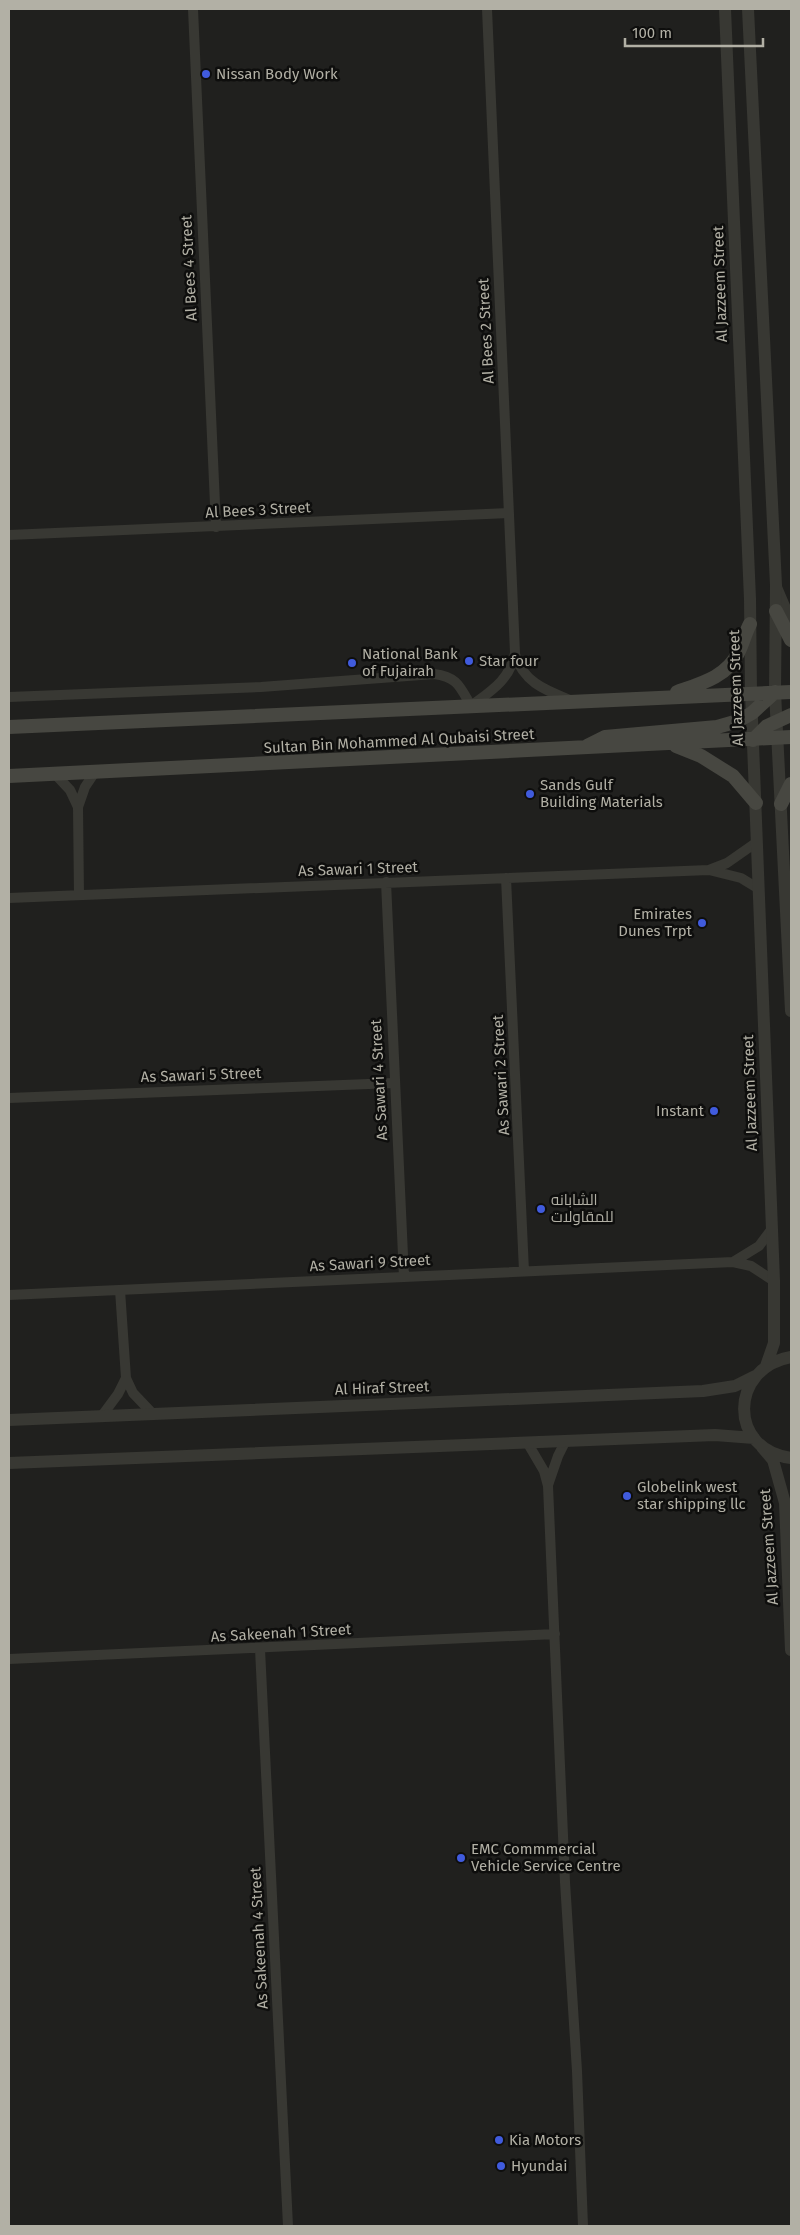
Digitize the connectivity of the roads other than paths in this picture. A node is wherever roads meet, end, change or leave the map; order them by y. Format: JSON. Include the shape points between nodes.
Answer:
{"nodes":[{"id":1,"x":193,"y":9,"type":"edge"},
{"id":2,"x":487,"y":9,"type":"edge"},
{"id":3,"x":725,"y":9,"type":"edge"},
{"id":4,"x":748,"y":9,"type":"edge"},
{"id":5,"x":509,"y":513,"type":"junction"},
{"id":6,"x":216,"y":527,"type":"junction"},
{"id":7,"x":9,"y":535,"type":"edge"},
{"id":8,"x":776,"y":585,"type":"junction"},
{"id":9,"x":776,"y":611,"type":"junction"},
{"id":10,"x":791,"y":620,"type":"edge"},
{"id":11,"x":750,"y":624,"type":"junction"},
{"id":12,"x":791,"y":640,"type":"edge"},
{"id":13,"x":515,"y":653,"type":"junction"},
{"id":14,"x":775,"y":692,"type":"junction"},
{"id":15,"x":791,"y":692,"type":"edge"},
{"id":16,"x":751,"y":693,"type":"junction"},
{"id":17,"x":9,"y":697,"type":"edge"},
{"id":18,"x":661,"y":698,"type":"junction"},
{"id":19,"x":572,"y":702,"type":"junction"},
{"id":20,"x":471,"y":706,"type":"junction"},
{"id":21,"x":752,"y":713,"type":"junction"},
{"id":22,"x":791,"y":715,"type":"edge"},
{"id":23,"x":777,"y":720,"type":"junction"},
{"id":24,"x":9,"y":728,"type":"edge"},
{"id":25,"x":784,"y":737,"type":"edge"},
{"id":26,"x":753,"y":740,"type":"junction"},
{"id":27,"x":673,"y":744,"type":"junction"},
{"id":28,"x":581,"y":749,"type":"junction"},
{"id":29,"x":95,"y":772,"type":"junction"},
{"id":30,"x":55,"y":774,"type":"junction"},
{"id":31,"x":9,"y":776,"type":"edge"},
{"id":32,"x":791,"y":784,"type":"edge"},
{"id":33,"x":756,"y":803,"type":"junction"},
{"id":34,"x":780,"y":804,"type":"junction"},
{"id":35,"x":78,"y":807,"type":"junction"},
{"id":36,"x":757,"y":842,"type":"junction"},
{"id":37,"x":788,"y":847,"type":"edge"},
{"id":38,"x":709,"y":870,"type":"junction"},
{"id":39,"x":506,"y":878,"type":"junction"},
{"id":40,"x":386,"y":882,"type":"junction"},
{"id":41,"x":788,"y":887,"type":"edge"},
{"id":42,"x":759,"y":889,"type":"junction"},
{"id":43,"x":79,"y":896,"type":"junction"},
{"id":44,"x":9,"y":898,"type":"edge"},
{"id":45,"x":791,"y":1011,"type":"edge"},
{"id":46,"x":394,"y":1082,"type":"junction"},
{"id":47,"x":9,"y":1098,"type":"edge"},
{"id":48,"x":771,"y":1230,"type":"junction"},
{"id":49,"x":733,"y":1262,"type":"junction"},
{"id":50,"x":524,"y":1272,"type":"junction"},
{"id":51,"x":404,"y":1277,"type":"junction"},
{"id":52,"x":774,"y":1281,"type":"junction"},
{"id":53,"x":120,"y":1290,"type":"junction"},
{"id":54,"x":9,"y":1295,"type":"edge"},
{"id":55,"x":791,"y":1357,"type":"edge"},
{"id":56,"x":766,"y":1366,"type":"junction"},
{"id":57,"x":755,"y":1376,"type":"junction"},
{"id":58,"x":126,"y":1378,"type":"junction"},
{"id":59,"x":153,"y":1414,"type":"junction"},
{"id":60,"x":101,"y":1417,"type":"junction"},
{"id":61,"x":9,"y":1420,"type":"edge"},
{"id":62,"x":566,"y":1440,"type":"junction"},
{"id":63,"x":527,"y":1442,"type":"junction"},
{"id":64,"x":758,"y":1442,"type":"junction"},
{"id":65,"x":791,"y":1458,"type":"edge"},
{"id":66,"x":9,"y":1463,"type":"edge"},
{"id":67,"x":548,"y":1486,"type":"junction"},
{"id":68,"x":555,"y":1634,"type":"junction"},
{"id":69,"x":260,"y":1649,"type":"junction"},
{"id":70,"x":791,"y":1650,"type":"edge"},
{"id":71,"x":9,"y":1659,"type":"edge"},
{"id":72,"x":288,"y":2226,"type":"edge"},
{"id":73,"x":584,"y":2226,"type":"edge"}],
"edges":[{"from":1,"to":6,"type":"street","name":"Al Bees 4 Street"},
{"from":2,"to":5,"type":"street","name":"Al Bees 2 Street"},
{"from":3,"to":11,"type":"street","name":"Al Jazzeem Street"},
{"from":4,"to":8,"type":"street"},
{"from":5,"to":6,"type":"street","name":"Al Bees 3 Street"},
{"from":5,"to":13,"type":"street","name":"Al Bees 2 Street"},
{"from":6,"to":7,"type":"street","name":"Al Bees 3 Street"},
{"from":8,"to":9,"type":"street"},
{"from":8,"to":10,"type":"street"},
{"from":9,"to":12,"type":"main road"},
{"from":9,"to":14,"type":"street"},
{"from":11,"to":16,"type":"street","name":"Al Jazzeem Street"},
{"from":11,"to":18,"type":"main road","via":[[739,652],[728,668],[704,682]]},
{"from":13,"to":19,"type":"street","name":"Al Bees 2 Street","via":[[521,670],[534,683]]},
{"from":13,"to":20,"type":"street","name":"Al Bees 2 Street","via":[[505,678]]},
{"from":14,"to":15,"type":"main road","name":"Sultan Bin Mohammed Al Qubaisi Street"},
{"from":14,"to":16,"type":"main road","name":"Sultan Bin Mohammed Al Qubaisi Street"},
{"from":14,"to":21,"type":"main road"},
{"from":14,"to":23,"type":"street"},
{"from":16,"to":18,"type":"main road","name":"Sultan Bin Mohammed Al Qubaisi Street"},
{"from":16,"to":21,"type":"street","name":"Al Jazzeem Street"},
{"from":17,"to":20,"type":"street","via":[[262,686],[434,674],[447,676],[458,684]]},
{"from":18,"to":19,"type":"main road","name":"Sultan Bin Mohammed Al Qubaisi Street"},
{"from":19,"to":20,"type":"main road","name":"Sultan Bin Mohammed Al Qubaisi Street"},
{"from":20,"to":24,"type":"main road","name":"Sultan Bin Mohammed Al Qubaisi Street"},
{"from":21,"to":26,"type":"street","name":"Al Jazzeem Street"},
{"from":21,"to":28,"type":"main road","via":[[717,727],[605,737]]},
{"from":22,"to":23,"type":"main road"},
{"from":23,"to":25,"type":"street"},
{"from":23,"to":26,"type":"main road"},
{"from":25,"to":26,"type":"main road","name":"Sultan Bin Mohammed Al Qubaisi Street"},
{"from":25,"to":34,"type":"street"},
{"from":26,"to":27,"type":"main road","name":"Sultan Bin Mohammed Al Qubaisi Street"},
{"from":26,"to":33,"type":"street","name":"Al Jazzeem Street"},
{"from":27,"to":28,"type":"main road","name":"Sultan Bin Mohammed Al Qubaisi Street"},
{"from":27,"to":33,"type":"main road","via":[[701,756],[733,776]]},
{"from":28,"to":29,"type":"main road","name":"Sultan Bin Mohammed Al Qubaisi Street"},
{"from":29,"to":30,"type":"main road","name":"Sultan Bin Mohammed Al Qubaisi Street"},
{"from":29,"to":35,"type":"street"},
{"from":30,"to":31,"type":"main road","name":"Sultan Bin Mohammed Al Qubaisi Street"},
{"from":30,"to":35,"type":"street","via":[[70,790]]},
{"from":32,"to":34,"type":"main road"},
{"from":33,"to":36,"type":"street","name":"Al Jazzeem Street"},
{"from":34,"to":37,"type":"street"},
{"from":35,"to":43,"type":"street"},
{"from":36,"to":38,"type":"street","name":"As Sawari 1 Street","via":[[727,863]]},
{"from":36,"to":42,"type":"street","name":"Al Jazzeem Street"},
{"from":37,"to":41,"type":"street"},
{"from":38,"to":39,"type":"street","name":"As Sawari 1 Street"},
{"from":38,"to":42,"type":"street","name":"As Sawari 1 Street","via":[[741,878]]},
{"from":39,"to":40,"type":"street","name":"As Sawari 1 Street"},
{"from":39,"to":50,"type":"street","name":"As Sawari 2 Street"},
{"from":40,"to":43,"type":"street","name":"As Sawari 1 Street"},
{"from":40,"to":46,"type":"street","name":"As Sawari 4 Street"},
{"from":41,"to":45,"type":"street"},
{"from":42,"to":48,"type":"street","name":"Al Jazzeem Street"},
{"from":43,"to":44,"type":"street","name":"As Sawari 1 Street"},
{"from":46,"to":47,"type":"street","name":"As Sawari 5 Street"},
{"from":46,"to":51,"type":"street","name":"As Sawari 4 Street"},
{"from":48,"to":49,"type":"street","name":"As Sawari 9 Street","via":[[759,1246]]},
{"from":48,"to":52,"type":"street","name":"Al Jazzeem Street"},
{"from":49,"to":50,"type":"street","name":"As Sawari 9 Street"},
{"from":49,"to":52,"type":"street","name":"As Sawari 9 Street","via":[[759,1270]]},
{"from":50,"to":51,"type":"street","name":"As Sawari 9 Street"},
{"from":51,"to":53,"type":"street","name":"As Sawari 9 Street"},
{"from":52,"to":56,"type":"street","name":"Al Jazzeem Street","via":[[774,1343]]},
{"from":53,"to":54,"type":"street","name":"As Sawari 9 Street"},
{"from":53,"to":58,"type":"street"},
{"from":55,"to":56,"type":"street"},
{"from":56,"to":57,"type":"street"},
{"from":57,"to":59,"type":"street","name":"Al Hiraf Street","via":[[734,1386],[703,1391]]},
{"from":57,"to":64,"type":"street","name":"Al Jazzeem Street","via":[[745,1396],[744,1407],[748,1429]]},
{"from":58,"to":59,"type":"street","via":[[133,1393]]},
{"from":58,"to":60,"type":"street","via":[[115,1400]]},
{"from":59,"to":60,"type":"street","name":"Al Hiraf Street"},
{"from":60,"to":61,"type":"street","name":"Al Hiraf Street"},
{"from":62,"to":63,"type":"street"},
{"from":62,"to":64,"type":"street","via":[[715,1435]]},
{"from":62,"to":67,"type":"street"},
{"from":63,"to":66,"type":"street"},
{"from":63,"to":67,"type":"street","via":[[544,1471]]},
{"from":64,"to":65,"type":"street","via":[[772,1453]]},
{"from":64,"to":70,"type":"street","name":"Al Jazzeem Street","via":[[773,1460],[785,1503]]},
{"from":67,"to":68,"type":"street"},
{"from":68,"to":69,"type":"street","name":"As Sakeenah 1 Street"},
{"from":68,"to":73,"type":"street"},
{"from":69,"to":71,"type":"street","name":"As Sakeenah 1 Street"},
{"from":69,"to":72,"type":"street","name":"As Sakeenah 4 Street"}]}
